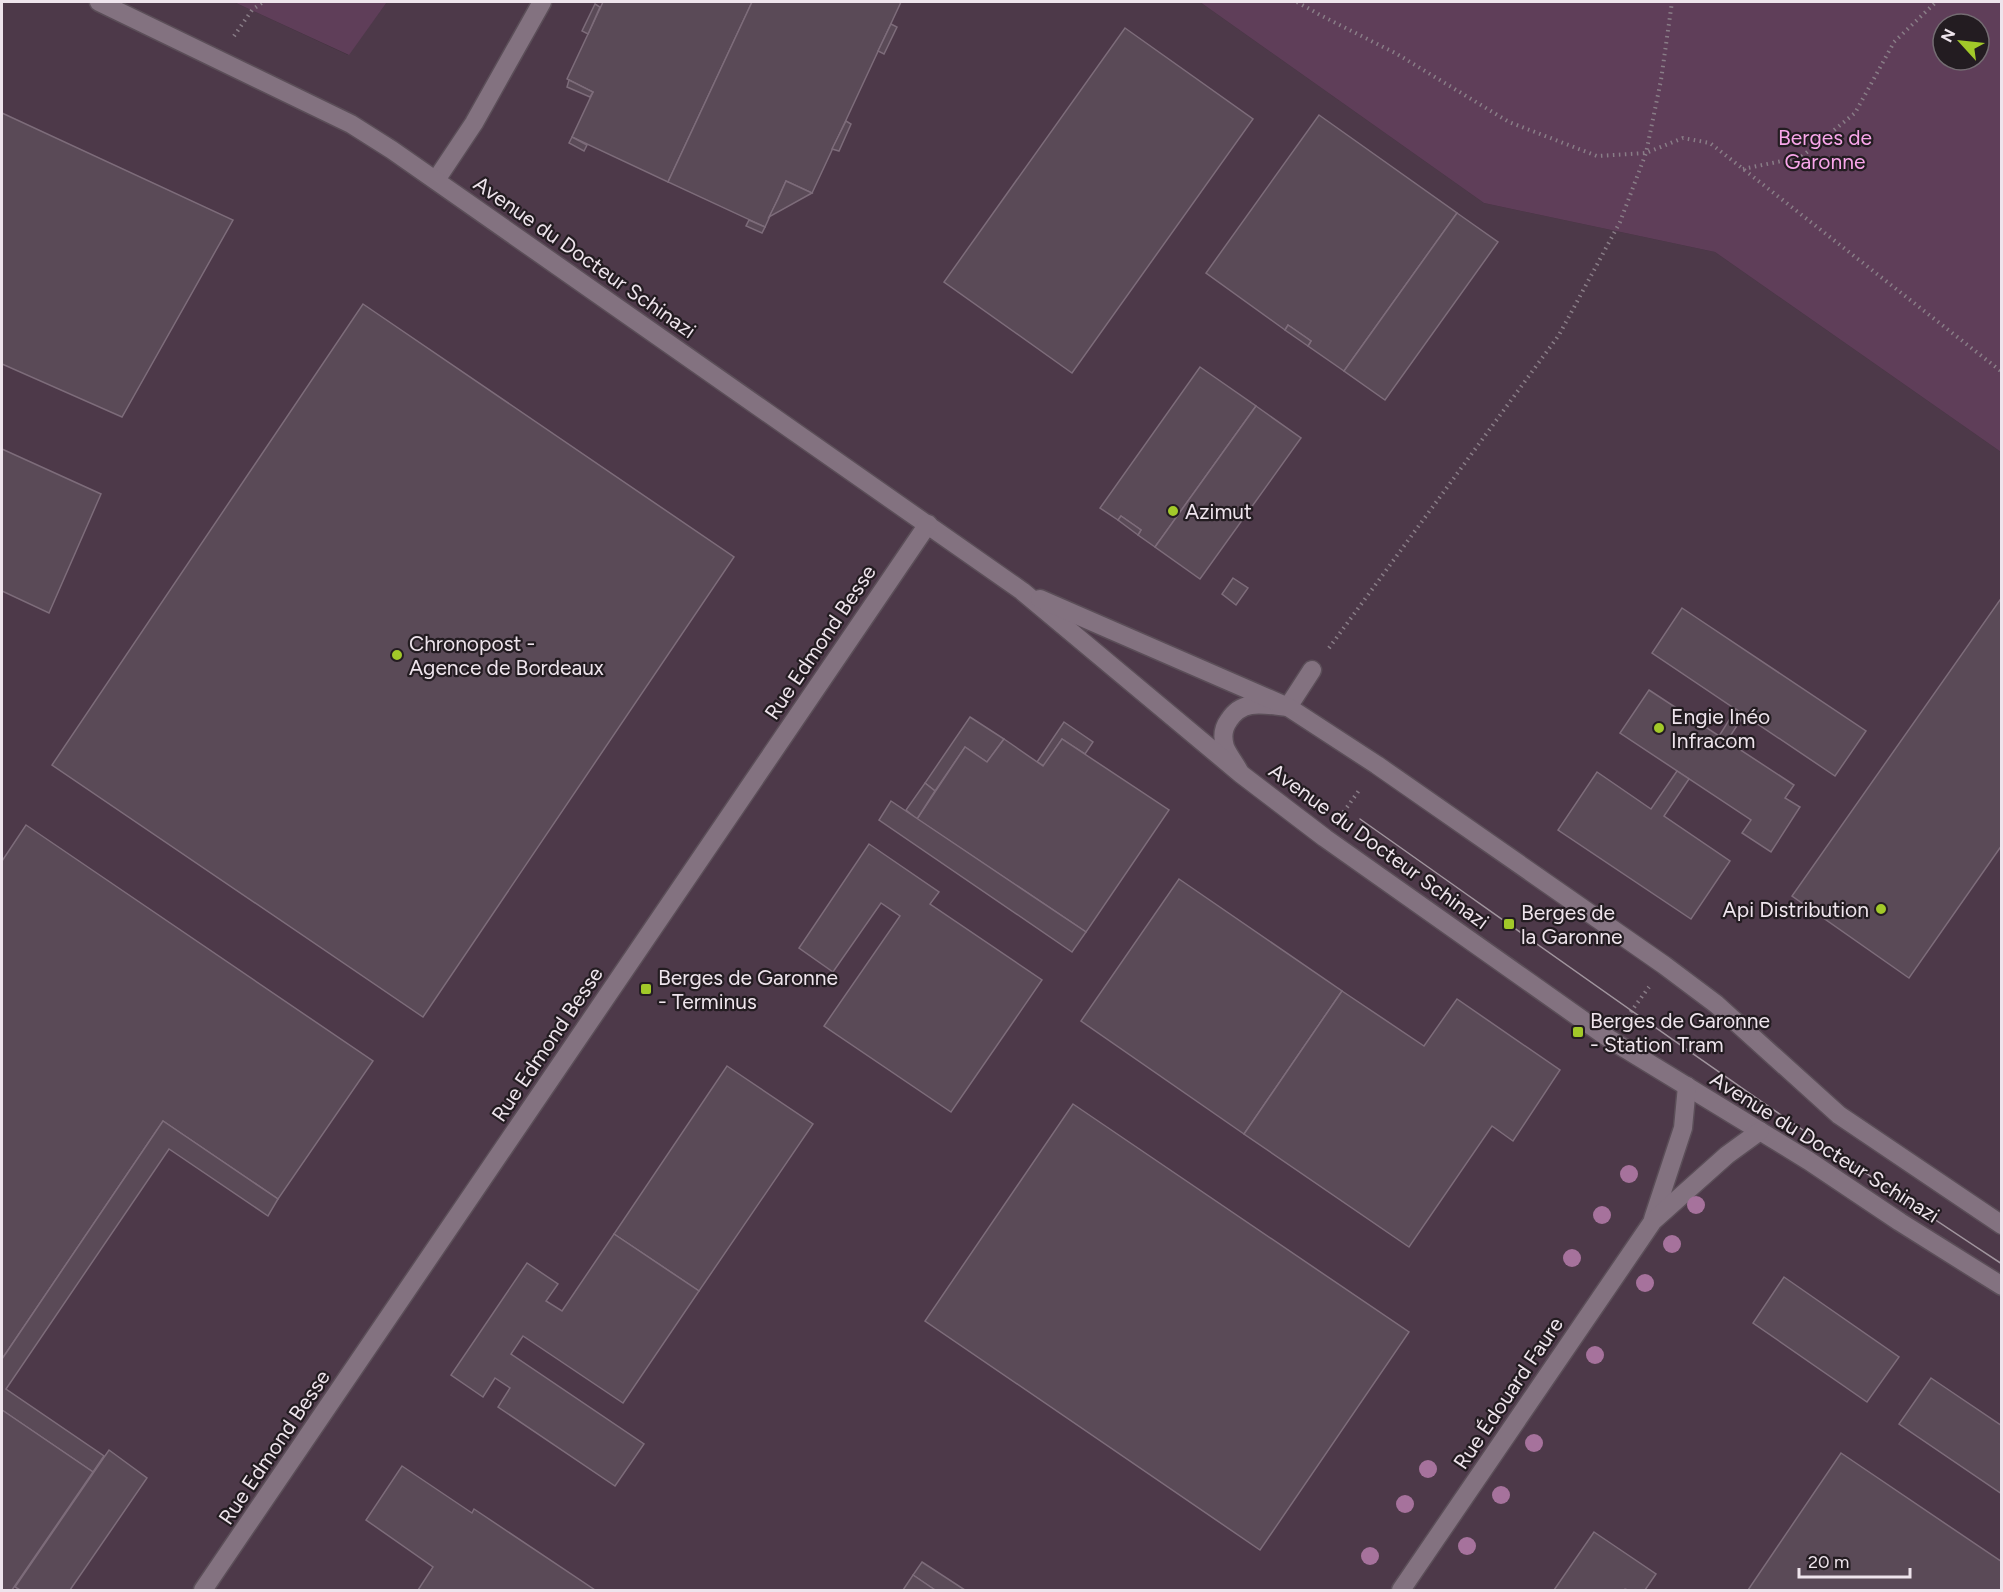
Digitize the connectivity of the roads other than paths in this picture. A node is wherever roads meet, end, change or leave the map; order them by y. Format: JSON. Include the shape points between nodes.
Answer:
{"nodes":[{"id":1,"x":99,"y":2,"type":"edge"},
{"id":2,"x":542,"y":2,"type":"edge"},
{"id":3,"x":436,"y":180,"type":"junction"},
{"id":4,"x":928,"y":524,"type":"junction"},
{"id":5,"x":1022,"y":591,"type":"junction"},
{"id":6,"x":1312,"y":670,"type":"road end"},
{"id":7,"x":1288,"y":707,"type":"junction"},
{"id":8,"x":1240,"y":774,"type":"junction"},
{"id":9,"x":1687,"y":1086,"type":"junction"},
{"id":10,"x":1760,"y":1131,"type":"junction"},
{"id":11,"x":1653,"y":1221,"type":"junction"},
{"id":12,"x":2001,"y":1225,"type":"edge"},
{"id":13,"x":2001,"y":1286,"type":"edge"},
{"id":14,"x":203,"y":1590,"type":"edge"},
{"id":15,"x":1401,"y":1590,"type":"edge"}],
"edges":[{"from":1,"to":3,"type":"street","name":"Avenue du Docteur Schinazi","via":[[351,124]]},
{"from":2,"to":3,"type":"street","via":[[474,123]]},
{"from":3,"to":4,"type":"street","name":"Avenue du Docteur Schinazi"},
{"from":4,"to":5,"type":"street","name":"Avenue du Docteur Schinazi"},
{"from":4,"to":14,"type":"street","name":"Rue Edmond Besse"},
{"from":5,"to":7,"type":"street","name":"Avenue du Docteur Schinazi"},
{"from":5,"to":8,"type":"street","name":"Avenue du Docteur Schinazi"},
{"from":6,"to":7,"type":"street"},
{"from":7,"to":8,"type":"street","via":[[1258,704],[1241,707],[1231,717],[1223,729],[1224,746]]},
{"from":7,"to":12,"type":"street","name":"Avenue du Docteur Schinazi","via":[[1664,965],[1716,1004],[1839,1115]]},
{"from":8,"to":9,"type":"street","name":"Avenue du Docteur Schinazi","via":[[1602,1033]]},
{"from":9,"to":10,"type":"street","name":"Avenue du Docteur Schinazi"},
{"from":9,"to":11,"type":"street","name":"Rue Édouard Faure","via":[[1683,1128]]},
{"from":10,"to":11,"type":"street","name":"Rue Édouard Faure"},
{"from":10,"to":13,"type":"street","name":"Avenue du Docteur Schinazi"},
{"from":11,"to":15,"type":"street","name":"Rue Édouard Faure"}]}
